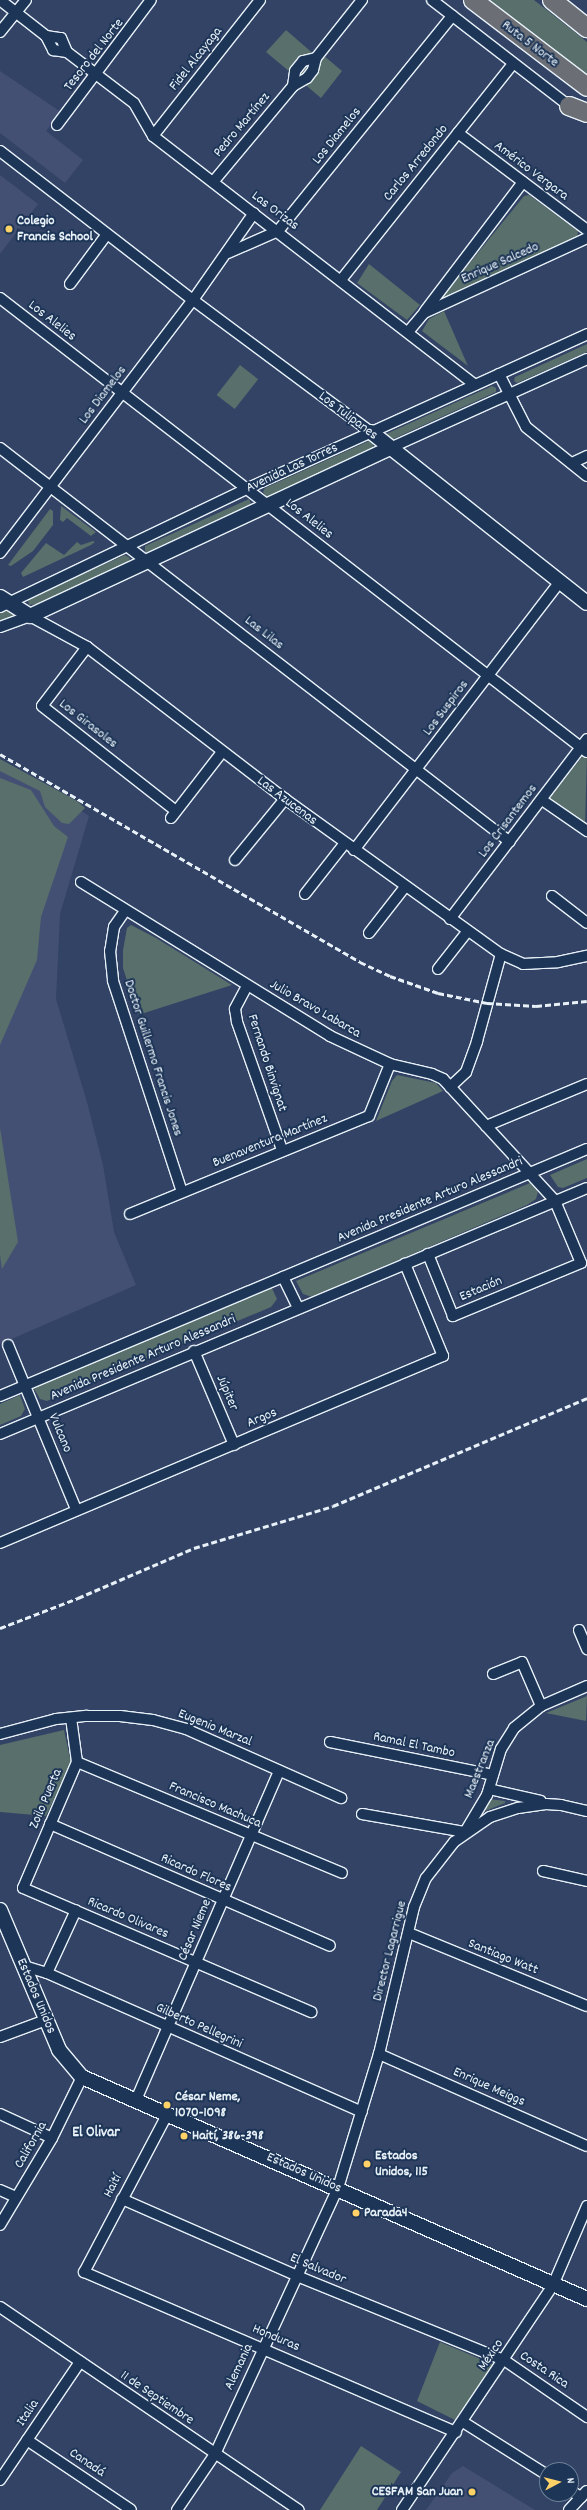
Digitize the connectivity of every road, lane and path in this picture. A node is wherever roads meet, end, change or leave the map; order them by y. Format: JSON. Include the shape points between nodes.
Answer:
{"nodes":[{"id":1,"x":0,"y":0,"type":"edge"},
{"id":2,"x":26,"y":0,"type":"edge"},
{"id":3,"x":151,"y":0,"type":"edge"},
{"id":4,"x":260,"y":0,"type":"edge"},
{"id":5,"x":362,"y":0,"type":"edge"},
{"id":6,"x":432,"y":0,"type":"edge"},
{"id":7,"x":473,"y":0,"type":"edge"},
{"id":8,"x":552,"y":0,"type":"edge"},
{"id":9,"x":16,"y":12,"type":"junction"},
{"id":10,"x":452,"y":16,"type":"junction"},
{"id":11,"x":587,"y":28,"type":"edge"},
{"id":12,"x":0,"y":32,"type":"edge"},
{"id":13,"x":513,"y":64,"type":"junction"},
{"id":14,"x":97,"y":74,"type":"junction"},
{"id":15,"x":587,"y":87,"type":"edge"},
{"id":16,"x":569,"y":106,"type":"junction"},
{"id":17,"x":587,"y":113,"type":"edge"},
{"id":18,"x":587,"y":119,"type":"edge"},
{"id":19,"x":57,"y":126,"type":"dead end"},
{"id":20,"x":458,"y":133,"type":"junction"},
{"id":21,"x":154,"y":136,"type":"junction"},
{"id":22,"x":0,"y":151,"type":"edge"},
{"id":23,"x":213,"y":182,"type":"junction"},
{"id":24,"x":523,"y":182,"type":"junction"},
{"id":25,"x":254,"y":213,"type":"junction"},
{"id":26,"x":587,"y":230,"type":"edge"},
{"id":27,"x":278,"y":231,"type":"junction"},
{"id":28,"x":107,"y":234,"type":"junction"},
{"id":29,"x":587,"y":238,"type":"edge"},
{"id":30,"x":227,"y":253,"type":"junction"},
{"id":31,"x":341,"y":280,"type":"junction"},
{"id":32,"x":70,"y":284,"type":"dead end"},
{"id":33,"x":0,"y":298,"type":"edge"},
{"id":34,"x":193,"y":300,"type":"junction"},
{"id":35,"x":424,"y":313,"type":"junction"},
{"id":36,"x":408,"y":332,"type":"junction"},
{"id":37,"x":587,"y":334,"type":"edge"},
{"id":38,"x":587,"y":359,"type":"edge"},
{"id":39,"x":499,"y":374,"type":"junction"},
{"id":40,"x":475,"y":385,"type":"junction"},
{"id":41,"x":123,"y":392,"type":"junction"},
{"id":42,"x":508,"y":394,"type":"junction"},
{"id":43,"x":371,"y":432,"type":"junction"},
{"id":44,"x":0,"y":448,"type":"edge"},
{"id":45,"x":390,"y":448,"type":"junction"},
{"id":46,"x":587,"y":456,"type":"edge"},
{"id":47,"x":572,"y":463,"type":"junction"},
{"id":48,"x":587,"y":476,"type":"edge"},
{"id":49,"x":51,"y":487,"type":"junction"},
{"id":50,"x":246,"y":489,"type":"junction"},
{"id":51,"x":268,"y":505,"type":"junction"},
{"id":52,"x":128,"y":545,"type":"junction"},
{"id":53,"x":0,"y":553,"type":"edge"},
{"id":54,"x":149,"y":561,"type":"junction"},
{"id":55,"x":560,"y":582,"type":"junction"},
{"id":56,"x":3,"y":602,"type":"edge"},
{"id":57,"x":587,"y":602,"type":"edge"},
{"id":58,"x":30,"y":616,"type":"junction"},
{"id":59,"x":0,"y":627,"type":"edge"},
{"id":60,"x":87,"y":647,"type":"junction"},
{"id":61,"x":487,"y":676,"type":"junction"},
{"id":62,"x":585,"y":746,"type":"edge"},
{"id":63,"x":222,"y":752,"type":"junction"},
{"id":64,"x":416,"y":769,"type":"junction"},
{"id":65,"x":285,"y":799,"type":"junction"},
{"id":66,"x":542,"y":800,"type":"junction"},
{"id":67,"x":587,"y":831,"type":"edge"},
{"id":68,"x":510,"y":842,"type":"junction"},
{"id":69,"x":345,"y":843,"type":"junction"},
{"id":70,"x":354,"y":850,"type":"junction"},
{"id":71,"x":235,"y":860,"type":"dead end"},
{"id":72,"x":81,"y":882,"type":"dead end"},
{"id":73,"x":405,"y":887,"type":"junction"},
{"id":74,"x":305,"y":894,"type":"dead end"},
{"id":75,"x":552,"y":896,"type":"dead end"},
{"id":76,"x":125,"y":910,"type":"junction"},
{"id":77,"x":450,"y":919,"type":"junction"},
{"id":78,"x":587,"y":923,"type":"edge"},
{"id":79,"x":370,"y":932,"type":"dead end"},
{"id":80,"x":467,"y":932,"type":"junction"},
{"id":81,"x":501,"y":954,"type":"junction"},
{"id":82,"x":587,"y":956,"type":"edge"},
{"id":83,"x":438,"y":969,"type":"dead end"},
{"id":84,"x":247,"y":986,"type":"junction"},
{"id":85,"x":390,"y":1064,"type":"junction"},
{"id":86,"x":587,"y":1084,"type":"edge"},
{"id":87,"x":450,"y":1087,"type":"junction"},
{"id":88,"x":486,"y":1126,"type":"junction"},
{"id":89,"x":587,"y":1149,"type":"edge"},
{"id":90,"x":282,"y":1150,"type":"junction"},
{"id":91,"x":529,"y":1174,"type":"junction"},
{"id":92,"x":587,"y":1188,"type":"edge"},
{"id":93,"x":182,"y":1192,"type":"junction"},
{"id":94,"x":555,"y":1201,"type":"junction"},
{"id":95,"x":130,"y":1214,"type":"dead end"},
{"id":96,"x":428,"y":1254,"type":"junction"},
{"id":97,"x":405,"y":1264,"type":"junction"},
{"id":98,"x":283,"y":1277,"type":"junction"},
{"id":99,"x":298,"y":1308,"type":"junction"},
{"id":100,"x":8,"y":1345,"type":"dead end"},
{"id":101,"x":194,"y":1351,"type":"junction"},
{"id":102,"x":25,"y":1385,"type":"junction"},
{"id":103,"x":0,"y":1396,"type":"edge"},
{"id":104,"x":38,"y":1417,"type":"junction"},
{"id":105,"x":0,"y":1434,"type":"edge"},
{"id":106,"x":234,"y":1445,"type":"junction"},
{"id":107,"x":76,"y":1509,"type":"junction"},
{"id":108,"x":0,"y":1543,"type":"edge"},
{"id":109,"x":579,"y":1630,"type":"dead end"},
{"id":110,"x":587,"y":1649,"type":"edge"},
{"id":111,"x":493,"y":1674,"type":"dead end"},
{"id":112,"x":587,"y":1686,"type":"edge"},
{"id":113,"x":576,"y":1691,"type":"junction"},
{"id":114,"x":587,"y":1693,"type":"edge"},
{"id":115,"x":541,"y":1706,"type":"junction"},
{"id":116,"x":71,"y":1718,"type":"junction"},
{"id":117,"x":0,"y":1734,"type":"edge"},
{"id":118,"x":330,"y":1742,"type":"dead end"},
{"id":119,"x":77,"y":1762,"type":"junction"},
{"id":120,"x":279,"y":1770,"type":"junction"},
{"id":121,"x":493,"y":1775,"type":"junction"},
{"id":122,"x":489,"y":1788,"type":"junction"},
{"id":123,"x":341,"y":1798,"type":"dead end"},
{"id":124,"x":561,"y":1805,"type":"junction"},
{"id":125,"x":587,"y":1811,"type":"edge"},
{"id":126,"x":362,"y":1814,"type":"dead end"},
{"id":127,"x":50,"y":1824,"type":"junction"},
{"id":128,"x":465,"y":1832,"type":"junction"},
{"id":129,"x":251,"y":1835,"type":"junction"},
{"id":130,"x":543,"y":1871,"type":"dead end"},
{"id":131,"x":342,"y":1873,"type":"dead end"},
{"id":132,"x":587,"y":1881,"type":"edge"},
{"id":133,"x":23,"y":1888,"type":"joint"},
{"id":134,"x":223,"y":1900,"type":"junction"},
{"id":135,"x":0,"y":1910,"type":"edge"},
{"id":136,"x":76,"y":1910,"type":"junction"},
{"id":137,"x":409,"y":1933,"type":"junction"},
{"id":138,"x":330,"y":1946,"type":"dead end"},
{"id":139,"x":196,"y":1962,"type":"junction"},
{"id":140,"x":24,"y":1966,"type":"junction"},
{"id":141,"x":47,"y":1973,"type":"junction"},
{"id":142,"x":587,"y":2006,"type":"edge"},
{"id":143,"x":311,"y":2012,"type":"dead end"},
{"id":144,"x":46,"y":2020,"type":"junction"},
{"id":145,"x":168,"y":2027,"type":"junction"},
{"id":146,"x":0,"y":2037,"type":"edge"},
{"id":147,"x":379,"y":2054,"type":"junction"},
{"id":148,"x":82,"y":2077,"type":"junction"},
{"id":149,"x":136,"y":2100,"type":"junction"},
{"id":150,"x":362,"y":2112,"type":"junction"},
{"id":151,"x":168,"y":2113,"type":"junction"},
{"id":152,"x":0,"y":2114,"type":"edge"},
{"id":153,"x":52,"y":2138,"type":"junction"},
{"id":154,"x":587,"y":2146,"type":"edge"},
{"id":155,"x":338,"y":2188,"type":"junction"},
{"id":156,"x":0,"y":2190,"type":"edge"},
{"id":157,"x":16,"y":2197,"type":"junction"},
{"id":158,"x":122,"y":2199,"type":"junction"},
{"id":159,"x":587,"y":2206,"type":"edge"},
{"id":160,"x":0,"y":2224,"type":"edge"},
{"id":161,"x":84,"y":2272,"type":"joint"},
{"id":162,"x":297,"y":2276,"type":"junction"},
{"id":163,"x":553,"y":2285,"type":"junction"},
{"id":164,"x":587,"y":2298,"type":"edge"},
{"id":165,"x":0,"y":2307,"type":"edge"},
{"id":166,"x":264,"y":2348,"type":"junction"},
{"id":167,"x":504,"y":2360,"type":"junction"},
{"id":168,"x":80,"y":2362,"type":"junction"},
{"id":169,"x":587,"y":2417,"type":"edge"},
{"id":170,"x":463,"y":2422,"type":"junction"},
{"id":171,"x":456,"y":2432,"type":"junction"},
{"id":172,"x":27,"y":2440,"type":"junction"},
{"id":173,"x":215,"y":2454,"type":"junction"},
{"id":174,"x":539,"y":2470,"type":"edge"},
{"id":175,"x":0,"y":2480,"type":"edge"},
{"id":176,"x":584,"y":2494,"type":"edge"},
{"id":177,"x":131,"y":2510,"type":"edge"},
{"id":178,"x":177,"y":2510,"type":"edge"},
{"id":179,"x":299,"y":2510,"type":"edge"},
{"id":180,"x":402,"y":2510,"type":"edge"},
{"id":181,"x":569,"y":2510,"type":"edge"}],
"edges":[{"from":1,"to":9,"type":"street","name":"Las Orizas"},
{"from":2,"to":9,"type":"street"},
{"from":3,"to":14,"type":"street","name":"Tesoro del Norte"},
{"from":4,"to":21,"type":"street","name":"Fidel Alcayaga"},
{"from":5,"to":23,"type":"street","name":"Pedro Martínez","via":[[316,58],[303,60],[295,71],[293,86]]},
{"from":6,"to":10,"type":"street"},
{"from":7,"to":15,"type":"highway","name":"Ruta 5 Norte"},
{"from":8,"to":11,"type":"highway"},
{"from":9,"to":12,"type":"street"},
{"from":9,"to":14,"type":"street","name":"Las Orizas","via":[[46,36],[61,38],[67,52]]},
{"from":10,"to":13,"type":"street"},
{"from":10,"to":27,"type":"street","name":"Los Diamelos"},
{"from":13,"to":16,"type":"street"},
{"from":13,"to":20,"type":"street","name":"Carlos Arredondo"},
{"from":14,"to":19,"type":"street","name":"Tesoro del Norte"},
{"from":14,"to":21,"type":"street","name":"Las Orizas","via":[[134,102]]},
{"from":16,"to":17,"type":"highway"},
{"from":16,"to":18,"type":"street"},
{"from":20,"to":24,"type":"street","name":"Américo Vergara"},
{"from":20,"to":31,"type":"street","name":"Carlos Arredondo"},
{"from":21,"to":23,"type":"street","name":"Las Orizas"},
{"from":22,"to":28,"type":"street","name":"Los Tulipanes"},
{"from":23,"to":25,"type":"street","name":"Las Orizas"},
{"from":24,"to":26,"type":"street","name":"Américo Vergara"},
{"from":24,"to":35,"type":"street","name":"Enrique Salcedo"},
{"from":25,"to":27,"type":"street","name":"Las Orizas"},
{"from":25,"to":30,"type":"street","name":"Los Diamelos"},
{"from":27,"to":30,"type":"street","name":"Los Diamelos"},
{"from":27,"to":31,"type":"street","name":"Las Orizas"},
{"from":28,"to":32,"type":"street"},
{"from":28,"to":34,"type":"street","name":"Los Tulipanes"},
{"from":29,"to":35,"type":"street","name":"Enrique Salcedo"},
{"from":30,"to":34,"type":"street","name":"Los Diamelos"},
{"from":31,"to":36,"type":"street","name":"Las Orizas"},
{"from":33,"to":41,"type":"street","name":"Los Alelies"},
{"from":34,"to":41,"type":"street","name":"Los Diamelos"},
{"from":34,"to":43,"type":"street","name":"Los Tulipanes"},
{"from":35,"to":36,"type":"street","name":"Enrique Salcedo"},
{"from":36,"to":40,"type":"street","name":"Las Orizas"},
{"from":37,"to":39,"type":"street","name":"Avenida Las Torres"},
{"from":38,"to":42,"type":"street","name":"Avenida Las Torres"},
{"from":39,"to":40,"type":"street","name":"Avenida Las Torres"},
{"from":39,"to":42,"type":"street"},
{"from":40,"to":43,"type":"street","name":"Avenida Las Torres"},
{"from":41,"to":49,"type":"street","name":"Los Diamelos"},
{"from":41,"to":50,"type":"street","name":"Los Alelies"},
{"from":42,"to":45,"type":"street","name":"Avenida Las Torres"},
{"from":42,"to":47,"type":"street","via":[[526,427]]},
{"from":43,"to":45,"type":"main road","name":"Los Tulipanes"},
{"from":43,"to":50,"type":"street","name":"Avenida Las Torres"},
{"from":44,"to":49,"type":"street","name":"Las Lilas"},
{"from":45,"to":51,"type":"main road","name":"Avenida Las Torres"},
{"from":45,"to":55,"type":"main road","name":"Los Tulipanes"},
{"from":46,"to":47,"type":"street"},
{"from":47,"to":48,"type":"street"},
{"from":49,"to":52,"type":"street","name":"Las Lilas"},
{"from":49,"to":53,"type":"street","name":"Los Diamelos"},
{"from":50,"to":51,"type":"street","name":"Los Alelies"},
{"from":50,"to":52,"type":"street","name":"Avenida Las Torres"},
{"from":51,"to":54,"type":"main road","name":"Avenida Las Torres"},
{"from":51,"to":61,"type":"street","name":"Los Alelies"},
{"from":52,"to":54,"type":"street","name":"Las Lilas"},
{"from":52,"to":56,"type":"street","name":"Avenida Las Torres"},
{"from":54,"to":58,"type":"main road","name":"Avenida Las Torres"},
{"from":54,"to":64,"type":"street","name":"Las Lilas"},
{"from":55,"to":57,"type":"main road","name":"Los Tulipanes"},
{"from":55,"to":61,"type":"street","name":"Los Suspiros"},
{"from":56,"to":58,"type":"main road","name":"Las Azucenas"},
{"from":58,"to":59,"type":"street","name":"Avenida Las Torres"},
{"from":58,"to":60,"type":"street","name":"Las Azucenas"},
{"from":60,"to":63,"type":"street","name":"Las Azucenas"},
{"from":60,"to":63,"type":"street","name":"Los Girasoles","via":[[42,706],[173,814]]},
{"from":61,"to":62,"type":"street","name":"Los Alelies"},
{"from":61,"to":64,"type":"street","name":"Los Suspiros"},
{"from":62,"to":66,"type":"street","name":"Los Crisantemos"},
{"from":63,"to":65,"type":"street","name":"Las Azucenas"},
{"from":64,"to":68,"type":"street","name":"Las Lilas"},
{"from":64,"to":70,"type":"street","name":"Los Suspiros"},
{"from":65,"to":69,"type":"street","name":"Las Azucenas"},
{"from":65,"to":71,"type":"street"},
{"from":66,"to":67,"type":"street"},
{"from":66,"to":68,"type":"street","name":"Los Crisantemos"},
{"from":68,"to":77,"type":"street","name":"Los Crisantemos"},
{"from":69,"to":70,"type":"street","name":"Las Azucenas"},
{"from":69,"to":74,"type":"street"},
{"from":70,"to":73,"type":"street","name":"Las Azucenas"},
{"from":72,"to":76,"type":"street","name":"Julio Bravo Labarca"},
{"from":73,"to":77,"type":"street","name":"Las Azucenas"},
{"from":73,"to":79,"type":"street"},
{"from":75,"to":78,"type":"street"},
{"from":76,"to":84,"type":"street","name":"Julio Bravo Labarca"},
{"from":76,"to":93,"type":"street","name":"Doctor Guillermo Francis Jones","via":[[114,927],[110,951],[113,981]]},
{"from":77,"to":80,"type":"street","name":"Las Azucenas"},
{"from":80,"to":81,"type":"street","name":"Las Azucenas"},
{"from":80,"to":83,"type":"street"},
{"from":81,"to":82,"type":"street","name":"Las Azucenas","via":[[523,964],[558,962]]},
{"from":81,"to":87,"type":"street","via":[[466,1072]]},
{"from":84,"to":85,"type":"street","name":"Julio Bravo Labarca","via":[[330,1036]]},
{"from":84,"to":90,"type":"street","name":"Fernando Binvignat","via":[[235,1009],[237,1022]]},
{"from":85,"to":87,"type":"street","name":"Julio Bravo Labarca","via":[[432,1074]]},
{"from":85,"to":90,"type":"street","name":"Buenaventura Martínez","via":[[369,1116]]},
{"from":86,"to":88,"type":"street"},
{"from":87,"to":88,"type":"street","name":"Julio Bravo Labarca"},
{"from":88,"to":91,"type":"street","name":"Julio Bravo Labarca"},
{"from":89,"to":91,"type":"street","name":"Avenida Presidente Arturo Alessandri"},
{"from":90,"to":93,"type":"street","name":"Buenaventura Martínez"},
{"from":91,"to":94,"type":"street","name":"Julio Bravo Labarca"},
{"from":91,"to":98,"type":"street","name":"Avenida Presidente Arturo Alessandri"},
{"from":92,"to":94,"type":"street","name":"Avenida Presidente Arturo Alessandri"},
{"from":93,"to":95,"type":"street","name":"Buenaventura Martínez"},
{"from":94,"to":96,"type":"street","name":"Avenida Presidente Arturo Alessandri"},
{"from":94,"to":96,"type":"street","name":"Estación","via":[[581,1263],[453,1316]]},
{"from":96,"to":97,"type":"street","name":"Avenida Presidente Arturo Alessandri"},
{"from":97,"to":99,"type":"street","name":"Avenida Presidente Arturo Alessandri"},
{"from":97,"to":106,"type":"street","name":"Argos","via":[[443,1356]]},
{"from":98,"to":99,"type":"street"},
{"from":98,"to":102,"type":"street","name":"Avenida Presidente Arturo Alessandri"},
{"from":99,"to":101,"type":"street","name":"Avenida Presidente Arturo Alessandri"},
{"from":100,"to":102,"type":"street","name":"Vulcano"},
{"from":101,"to":104,"type":"street","name":"Avenida Presidente Arturo Alessandri"},
{"from":101,"to":106,"type":"street","name":"Júpiter"},
{"from":102,"to":103,"type":"street","name":"Avenida Presidente Arturo Alessandri"},
{"from":102,"to":104,"type":"street","name":"Vulcano"},
{"from":104,"to":105,"type":"street","name":"Avenida Presidente Arturo Alessandri"},
{"from":104,"to":107,"type":"street","name":"Vulcano"},
{"from":106,"to":107,"type":"street","name":"Argos"},
{"from":107,"to":108,"type":"street","name":"Argos"},
{"from":109,"to":110,"type":"street"},
{"from":111,"to":115,"type":"street","via":[[522,1662]]},
{"from":112,"to":113,"type":"street","name":"Maestranza"},
{"from":113,"to":114,"type":"street"},
{"from":113,"to":115,"type":"street","name":"Maestranza"},
{"from":115,"to":121,"type":"street","name":"Maestranza","via":[[514,1728],[501,1749]]},
{"from":116,"to":117,"type":"street","name":"Eugenio Marzal"},
{"from":116,"to":119,"type":"street","name":"Zoilo Puerta"},
{"from":116,"to":120,"type":"street","name":"Eugenio Marzal","via":[[120,1716],[170,1724]]},
{"from":118,"to":121,"type":"street","name":"Ramal El Tambo"},
{"from":119,"to":127,"type":"street","name":"Zoilo Puerta"},
{"from":119,"to":129,"type":"street","name":"Francisco Machuca"},
{"from":120,"to":123,"type":"street","name":"Eugenio Marzal"},
{"from":120,"to":129,"type":"street","name":"César Nieme"},
{"from":121,"to":122,"type":"street","name":"Maestranza"},
{"from":122,"to":124,"type":"street","name":"Director Lagarrigue","via":[[514,1797]]},
{"from":122,"to":128,"type":"street","name":"Maestranza"},
{"from":124,"to":125,"type":"street","name":"Director Lagarrigue"},
{"from":124,"to":128,"type":"street","name":"Director Lagarrigue","via":[[532,1805],[504,1812]]},
{"from":126,"to":128,"type":"street"},
{"from":127,"to":133,"type":"street","name":"Zoilo Puerta"},
{"from":127,"to":134,"type":"street","name":"Ricardo Flores"},
{"from":128,"to":137,"type":"street","name":"Director Lagarrigue","via":[[443,1853],[426,1878],[414,1907]]},
{"from":129,"to":131,"type":"street","name":"Francisco Machuca"},
{"from":129,"to":134,"type":"street","name":"César Nieme"},
{"from":130,"to":132,"type":"street"},
{"from":133,"to":136,"type":"street","name":"Ricardo Olivares"},
{"from":134,"to":138,"type":"street","name":"Ricardo Flores"},
{"from":134,"to":139,"type":"street","name":"César Nieme"},
{"from":135,"to":140,"type":"main road","name":"Estados Unidos"},
{"from":136,"to":139,"type":"street","name":"Ricardo Olivares"},
{"from":136,"to":141,"type":"street"},
{"from":137,"to":142,"type":"street","name":"Santiago Watt"},
{"from":137,"to":147,"type":"street","name":"Director Lagarrigue"},
{"from":139,"to":143,"type":"street","name":"Ricardo Olivares"},
{"from":139,"to":145,"type":"street","name":"César Nieme"},
{"from":140,"to":141,"type":"street","name":"Gilberto Pellegrini"},
{"from":140,"to":144,"type":"main road","name":"Estados Unidos"},
{"from":141,"to":145,"type":"street","name":"Gilberto Pellegrini"},
{"from":144,"to":146,"type":"street"},
{"from":144,"to":148,"type":"main road","name":"Estados Unidos","via":[[64,2058]]},
{"from":145,"to":149,"type":"street","name":"César Nieme"},
{"from":145,"to":150,"type":"street","name":"Gilberto Pellegrini"},
{"from":147,"to":150,"type":"street","name":"Director Lagarrigue"},
{"from":147,"to":154,"type":"street","name":"Enrique Meiggs"},
{"from":148,"to":149,"type":"main road","name":"Estados Unidos"},
{"from":148,"to":153,"type":"street","name":"California"},
{"from":149,"to":151,"type":"main road","name":"Estados Unidos"},
{"from":150,"to":155,"type":"street","name":"Director Lagarrigue"},
{"from":151,"to":155,"type":"main road","name":"Estados Unidos"},
{"from":151,"to":158,"type":"street","name":"Haití"},
{"from":152,"to":153,"type":"street"},
{"from":153,"to":157,"type":"street","name":"California"},
{"from":155,"to":162,"type":"street","name":"Alemania"},
{"from":155,"to":163,"type":"main road","name":"Estados Unidos"},
{"from":156,"to":157,"type":"street"},
{"from":157,"to":160,"type":"street","name":"California"},
{"from":158,"to":161,"type":"street","name":"Haití"},
{"from":158,"to":162,"type":"street","name":"El Salvador"},
{"from":159,"to":163,"type":"street","name":"México"},
{"from":161,"to":166,"type":"street","name":"Honduras"},
{"from":162,"to":166,"type":"street","name":"Alemania"},
{"from":162,"to":167,"type":"street","name":"El Salvador"},
{"from":163,"to":164,"type":"main road","name":"Estados Unidos"},
{"from":163,"to":167,"type":"street","name":"México"},
{"from":165,"to":168,"type":"street","name":"11 de Septiembre"},
{"from":166,"to":171,"type":"street","name":"Honduras"},
{"from":166,"to":173,"type":"street","name":"Alemania"},
{"from":167,"to":169,"type":"street","name":"Costa Rica"},
{"from":167,"to":170,"type":"street","name":"México"},
{"from":168,"to":172,"type":"street","name":"Italia"},
{"from":168,"to":173,"type":"street","name":"11 de Septiembre"},
{"from":170,"to":171,"type":"street","name":"México"},
{"from":170,"to":174,"type":"street"},
{"from":171,"to":180,"type":"street","name":"México"},
{"from":172,"to":175,"type":"street","name":"Italia"},
{"from":172,"to":177,"type":"street","name":"Canadá"},
{"from":173,"to":178,"type":"street","name":"Alemania"},
{"from":173,"to":179,"type":"street","name":"11 de Septiembre"},
{"from":176,"to":181,"type":"street"}]}
